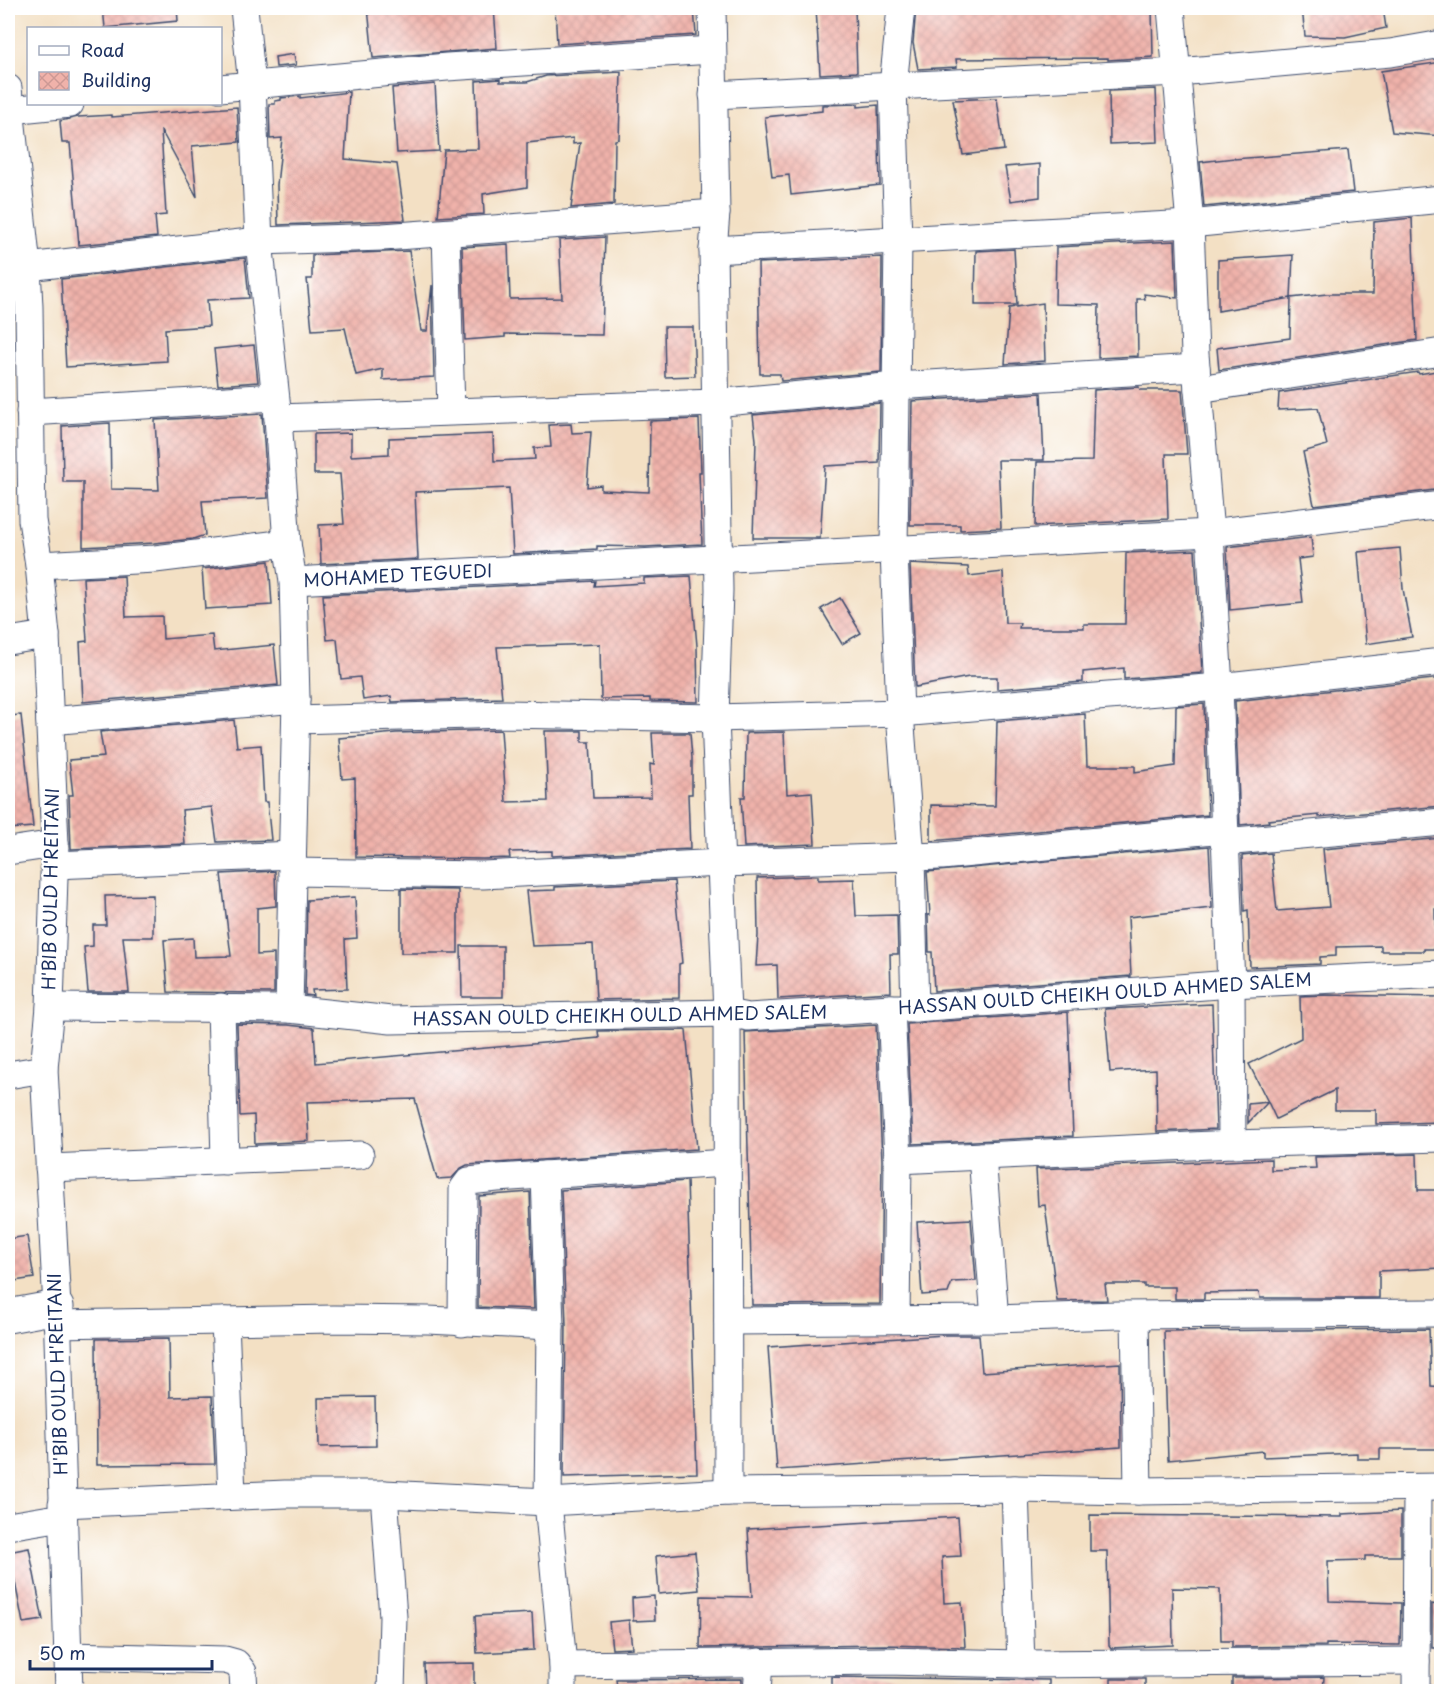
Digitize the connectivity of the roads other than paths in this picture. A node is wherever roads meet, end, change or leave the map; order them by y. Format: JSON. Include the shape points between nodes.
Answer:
{"nodes":[{"id":1,"x":244,"y":8,"type":"edge"},
{"id":2,"x":712,"y":8,"type":"edge"},
{"id":3,"x":901,"y":8,"type":"edge"},
{"id":4,"x":1171,"y":8,"type":"edge"},
{"id":5,"x":1442,"y":44,"type":"edge"},
{"id":6,"x":712,"y":50,"type":"junction"},
{"id":7,"x":1178,"y":72,"type":"junction"},
{"id":8,"x":252,"y":85,"type":"junction"},
{"id":9,"x":893,"y":86,"type":"junction"},
{"id":10,"x":222,"y":88,"type":"edge"},
{"id":11,"x":713,"y":95,"type":"junction"},
{"id":12,"x":9,"y":99,"type":"edge"},
{"id":13,"x":27,"y":100,"type":"edge"},
{"id":14,"x":11,"y":148,"type":"edge"},
{"id":15,"x":1442,"y":199,"type":"edge"},
{"id":16,"x":716,"y":213,"type":"junction"},
{"id":17,"x":1190,"y":224,"type":"junction"},
{"id":18,"x":446,"y":232,"type":"junction"},
{"id":19,"x":898,"y":240,"type":"junction"},
{"id":20,"x":259,"y":241,"type":"junction"},
{"id":21,"x":713,"y":250,"type":"junction"},
{"id":22,"x":27,"y":267,"type":"junction"},
{"id":23,"x":19,"y":309,"type":"edge"},
{"id":24,"x":1442,"y":352,"type":"edge"},
{"id":25,"x":1197,"y":379,"type":"junction"},
{"id":26,"x":896,"y":386,"type":"junction"},
{"id":27,"x":715,"y":403,"type":"junction"},
{"id":28,"x":277,"y":408,"type":"junction"},
{"id":29,"x":451,"y":411,"type":"junction"},
{"id":30,"x":30,"y":412,"type":"junction"},
{"id":31,"x":1442,"y":505,"type":"edge"},
{"id":32,"x":20,"y":522,"type":"edge"},
{"id":33,"x":1210,"y":533,"type":"junction"},
{"id":34,"x":287,"y":543,"type":"junction"},
{"id":35,"x":894,"y":550,"type":"junction"},
{"id":36,"x":717,"y":559,"type":"junction"},
{"id":37,"x":39,"y":565,"type":"junction"},
{"id":38,"x":293,"y":581,"type":"junction"},
{"id":39,"x":46,"y":635,"type":"junction"},
{"id":40,"x":8,"y":640,"type":"edge"},
{"id":41,"x":1442,"y":662,"type":"edge"},
{"id":42,"x":1219,"y":687,"type":"junction"},
{"id":43,"x":296,"y":709,"type":"junction"},
{"id":44,"x":900,"y":713,"type":"junction"},
{"id":45,"x":715,"y":718,"type":"junction"},
{"id":46,"x":50,"y":721,"type":"junction"},
{"id":47,"x":1442,"y":822,"type":"edge"},
{"id":48,"x":1224,"y":836,"type":"junction"},
{"id":49,"x":8,"y":851,"type":"edge"},
{"id":50,"x":55,"y":855,"type":"junction"},
{"id":51,"x":911,"y":858,"type":"junction"},
{"id":52,"x":292,"y":863,"type":"junction"},
{"id":53,"x":723,"y":863,"type":"junction"},
{"id":54,"x":1442,"y":974,"type":"edge"},
{"id":55,"x":1231,"y":984,"type":"junction"},
{"id":56,"x":50,"y":1007,"type":"junction"},
{"id":57,"x":220,"y":1007,"type":"junction"},
{"id":58,"x":903,"y":1008,"type":"junction"},
{"id":59,"x":289,"y":1009,"type":"junction"},
{"id":60,"x":727,"y":1013,"type":"junction"},
{"id":61,"x":44,"y":1069,"type":"junction"},
{"id":62,"x":8,"y":1075,"type":"edge"},
{"id":63,"x":1442,"y":1138,"type":"edge"},
{"id":64,"x":1232,"y":1144,"type":"junction"},
{"id":65,"x":360,"y":1155,"type":"dead end"},
{"id":66,"x":981,"y":1156,"type":"junction"},
{"id":67,"x":898,"y":1160,"type":"junction"},
{"id":68,"x":225,"y":1161,"type":"junction"},
{"id":69,"x":726,"y":1163,"type":"junction"},
{"id":70,"x":49,"y":1168,"type":"junction"},
{"id":71,"x":544,"y":1175,"type":"junction"},
{"id":72,"x":1442,"y":1313,"type":"edge"},
{"id":73,"x":8,"y":1316,"type":"edge"},
{"id":74,"x":57,"y":1316,"type":"junction"},
{"id":75,"x":1135,"y":1316,"type":"junction"},
{"id":76,"x":896,"y":1319,"type":"junction"},
{"id":77,"x":996,"y":1319,"type":"junction"},
{"id":78,"x":225,"y":1321,"type":"junction"},
{"id":79,"x":728,"y":1321,"type":"junction"},
{"id":80,"x":462,"y":1323,"type":"junction"},
{"id":81,"x":550,"y":1326,"type":"junction"},
{"id":82,"x":1429,"y":1487,"type":"edge"},
{"id":83,"x":1015,"y":1489,"type":"junction"},
{"id":84,"x":1138,"y":1491,"type":"junction"},
{"id":85,"x":728,"y":1492,"type":"junction"},
{"id":86,"x":384,"y":1494,"type":"junction"},
{"id":87,"x":232,"y":1495,"type":"junction"},
{"id":88,"x":548,"y":1502,"type":"junction"},
{"id":89,"x":62,"y":1511,"type":"junction"},
{"id":90,"x":8,"y":1526,"type":"edge"},
{"id":91,"x":69,"y":1656,"type":"junction"},
{"id":92,"x":1416,"y":1660,"type":"junction"},
{"id":93,"x":759,"y":1662,"type":"junction"},
{"id":94,"x":1020,"y":1664,"type":"junction"},
{"id":95,"x":563,"y":1678,"type":"edge"},
{"id":96,"x":69,"y":1692,"type":"edge"},
{"id":97,"x":244,"y":1692,"type":"edge"},
{"id":98,"x":392,"y":1692,"type":"edge"},
{"id":99,"x":757,"y":1692,"type":"edge"},
{"id":100,"x":1416,"y":1692,"type":"edge"}],
"edges":[{"from":1,"to":8,"type":"street","name":"MOHAMED TEGUEDI"},
{"from":2,"to":6,"type":"street"},
{"from":3,"to":9,"type":"street"},
{"from":4,"to":7,"type":"street"},
{"from":5,"to":7,"type":"street","via":[[1390,53]]},
{"from":6,"to":8,"type":"street","via":[[447,67]]},
{"from":6,"to":11,"type":"street"},
{"from":7,"to":9,"type":"street"},
{"from":7,"to":17,"type":"street"},
{"from":8,"to":10,"type":"street"},
{"from":8,"to":20,"type":"street","name":"MOHAMED TEGUEDI"},
{"from":9,"to":11,"type":"street"},
{"from":9,"to":19,"type":"street"},
{"from":11,"to":16,"type":"street"},
{"from":12,"to":13,"type":"street"},
{"from":12,"to":14,"type":"street","name":"H'BIB OULD H'REITANI"},
{"from":14,"to":22,"type":"street","name":"H'BIB OULD H'REITANI"},
{"from":15,"to":17,"type":"street"},
{"from":16,"to":18,"type":"street"},
{"from":16,"to":21,"type":"street"},
{"from":17,"to":19,"type":"street"},
{"from":17,"to":25,"type":"street"},
{"from":18,"to":20,"type":"street"},
{"from":18,"to":29,"type":"street"},
{"from":19,"to":21,"type":"street"},
{"from":19,"to":26,"type":"street"},
{"from":20,"to":22,"type":"street"},
{"from":20,"to":28,"type":"street","name":"MOHAMED TEGUEDI"},
{"from":21,"to":27,"type":"street"},
{"from":22,"to":23,"type":"street","name":"H'BIB OULD H'REITANI"},
{"from":23,"to":30,"type":"street","name":"H'BIB OULD H'REITANI"},
{"from":24,"to":25,"type":"street"},
{"from":25,"to":26,"type":"street"},
{"from":25,"to":33,"type":"street"},
{"from":26,"to":27,"type":"street"},
{"from":26,"to":35,"type":"street"},
{"from":27,"to":29,"type":"street"},
{"from":27,"to":36,"type":"street"},
{"from":28,"to":29,"type":"street"},
{"from":28,"to":30,"type":"street"},
{"from":28,"to":34,"type":"street","name":"MOHAMED TEGUEDI"},
{"from":30,"to":32,"type":"street","name":"H'BIB OULD H'REITANI"},
{"from":31,"to":33,"type":"street","name":"MOHAMED TEGUEDI"},
{"from":32,"to":37,"type":"street","name":"H'BIB OULD H'REITANI"},
{"from":33,"to":35,"type":"street","name":"MOHAMED TEGUEDI"},
{"from":33,"to":42,"type":"street"},
{"from":34,"to":37,"type":"street","via":[[155,559]]},
{"from":34,"to":38,"type":"street","name":"MOHAMED TEGUEDI"},
{"from":35,"to":36,"type":"street","name":"MOHAMED TEGUEDI"},
{"from":35,"to":44,"type":"street"},
{"from":36,"to":38,"type":"street","name":"MOHAMED TEGUEDI"},
{"from":36,"to":45,"type":"street"},
{"from":37,"to":39,"type":"street","name":"H'BIB OULD H'REITANI"},
{"from":38,"to":43,"type":"street"},
{"from":39,"to":40,"type":"street"},
{"from":39,"to":46,"type":"street","name":"H'BIB OULD H'REITANI"},
{"from":41,"to":42,"type":"street"},
{"from":42,"to":44,"type":"street"},
{"from":42,"to":48,"type":"street"},
{"from":43,"to":45,"type":"street"},
{"from":43,"to":46,"type":"street"},
{"from":43,"to":52,"type":"street"},
{"from":44,"to":45,"type":"street"},
{"from":44,"to":51,"type":"street"},
{"from":45,"to":53,"type":"street"},
{"from":46,"to":50,"type":"street","name":"H'BIB OULD H'REITANI"},
{"from":47,"to":48,"type":"street"},
{"from":48,"to":51,"type":"street"},
{"from":48,"to":55,"type":"street"},
{"from":49,"to":50,"type":"street"},
{"from":50,"to":52,"type":"street"},
{"from":50,"to":56,"type":"street","name":"H'BIB OULD H'REITANI"},
{"from":51,"to":53,"type":"street"},
{"from":51,"to":58,"type":"street"},
{"from":52,"to":53,"type":"street","via":[[483,875]]},
{"from":52,"to":59,"type":"street"},
{"from":53,"to":60,"type":"street"},
{"from":54,"to":55,"type":"street","name":"HASSAN OULD CHEIKH OULD AHMED SALEM"},
{"from":55,"to":58,"type":"street","name":"HASSAN OULD CHEIKH OULD AHMED SALEM"},
{"from":55,"to":64,"type":"street"},
{"from":56,"to":57,"type":"street","name":"HASSAN OULD CHEIKH OULD AHMED SALEM"},
{"from":56,"to":61,"type":"street","name":"H'BIB OULD H'REITANI"},
{"from":57,"to":59,"type":"street","name":"HASSAN OULD CHEIKH OULD AHMED SALEM"},
{"from":57,"to":68,"type":"street"},
{"from":58,"to":60,"type":"street","name":"HASSAN OULD CHEIKH OULD AHMED SALEM","via":[[748,1017]]},
{"from":58,"to":67,"type":"street"},
{"from":59,"to":60,"type":"street","name":"HASSAN OULD CHEIKH OULD AHMED SALEM","via":[[391,1020]]},
{"from":60,"to":69,"type":"street"},
{"from":61,"to":62,"type":"street"},
{"from":61,"to":70,"type":"street","name":"H'BIB OULD H'REITANI"},
{"from":63,"to":64,"type":"street"},
{"from":64,"to":66,"type":"street"},
{"from":65,"to":68,"type":"street"},
{"from":66,"to":67,"type":"street"},
{"from":66,"to":77,"type":"street"},
{"from":67,"to":76,"type":"street"},
{"from":68,"to":70,"type":"street"},
{"from":69,"to":71,"type":"street"},
{"from":69,"to":79,"type":"street"},
{"from":70,"to":74,"type":"street","name":"H'BIB OULD H'REITANI"},
{"from":71,"to":80,"type":"street","via":[[473,1180],[465,1185]]},
{"from":71,"to":81,"type":"street"},
{"from":72,"to":75,"type":"street"},
{"from":73,"to":74,"type":"street"},
{"from":74,"to":78,"type":"street"},
{"from":74,"to":89,"type":"street","name":"H'BIB OULD H'REITANI"},
{"from":75,"to":77,"type":"street"},
{"from":75,"to":84,"type":"street"},
{"from":76,"to":77,"type":"street"},
{"from":76,"to":79,"type":"street"},
{"from":78,"to":80,"type":"street"},
{"from":78,"to":87,"type":"street"},
{"from":79,"to":85,"type":"street"},
{"from":80,"to":81,"type":"street"},
{"from":81,"to":88,"type":"street"},
{"from":82,"to":84,"type":"street"},
{"from":82,"to":92,"type":"street"},
{"from":83,"to":84,"type":"street"},
{"from":83,"to":85,"type":"street"},
{"from":83,"to":94,"type":"street"},
{"from":85,"to":88,"type":"street"},
{"from":86,"to":87,"type":"street"},
{"from":86,"to":88,"type":"street"},
{"from":86,"to":98,"type":"street","via":[[393,1617]]},
{"from":87,"to":89,"type":"street"},
{"from":88,"to":95,"type":"street"},
{"from":89,"to":90,"type":"street"},
{"from":89,"to":91,"type":"street","name":"H'BIB OULD H'REITANI"},
{"from":91,"to":96,"type":"street","name":"H'BIB OULD H'REITANI"},
{"from":91,"to":97,"type":"street","via":[[225,1660],[236,1663],[243,1672]]},
{"from":92,"to":94,"type":"street"},
{"from":92,"to":100,"type":"street"},
{"from":93,"to":94,"type":"street"},
{"from":93,"to":95,"type":"street"},
{"from":93,"to":99,"type":"street"}]}
